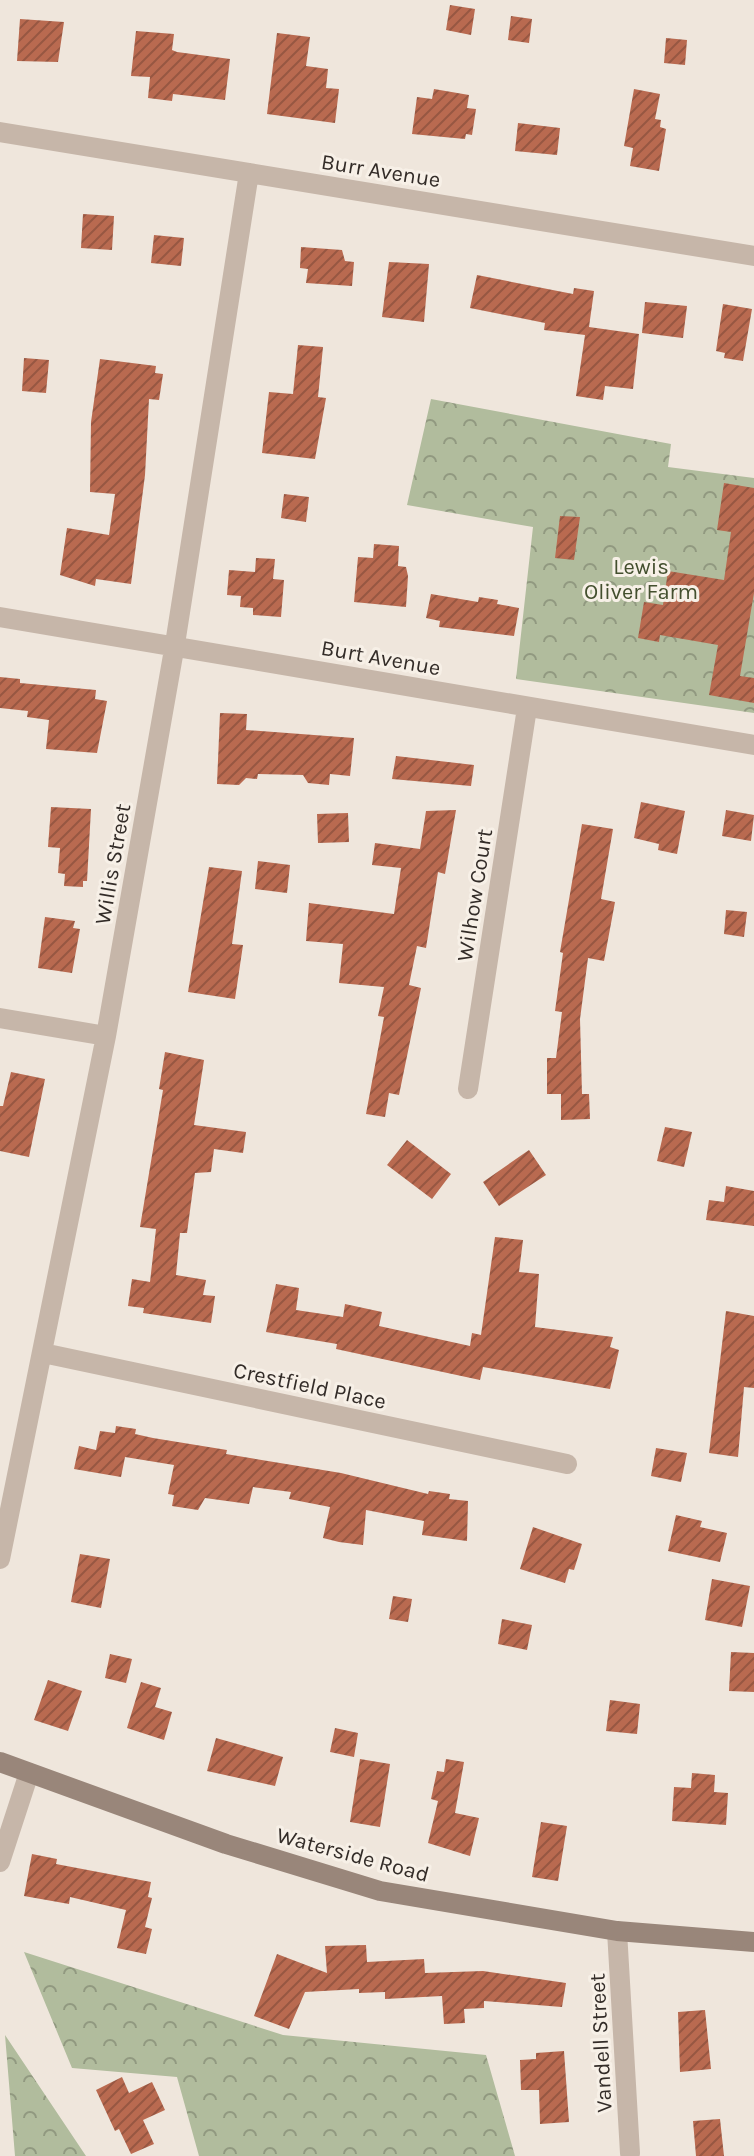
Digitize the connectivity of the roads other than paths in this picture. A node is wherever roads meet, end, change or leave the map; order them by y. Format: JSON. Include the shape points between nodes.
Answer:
{"nodes":[{"id":1,"x":0,"y":132,"type":"edge"},
{"id":2,"x":249,"y":173,"type":"junction"},
{"id":3,"x":754,"y":256,"type":"edge"},
{"id":4,"x":0,"y":617,"type":"edge"},
{"id":5,"x":175,"y":644,"type":"junction"},
{"id":6,"x":527,"y":708,"type":"junction"},
{"id":7,"x":754,"y":745,"type":"edge"},
{"id":8,"x":0,"y":1018,"type":"edge"},
{"id":9,"x":106,"y":1036,"type":"junction"},
{"id":10,"x":468,"y":1089,"type":"dead end"},
{"id":11,"x":43,"y":1353,"type":"junction"},
{"id":12,"x":567,"y":1464,"type":"dead end"},
{"id":13,"x":0,"y":1559,"type":"edge"},
{"id":14,"x":0,"y":1762,"type":"edge"},
{"id":15,"x":29,"y":1773,"type":"junction"},
{"id":16,"x":0,"y":1862,"type":"edge"},
{"id":17,"x":617,"y":1931,"type":"junction"},
{"id":18,"x":754,"y":1942,"type":"edge"},
{"id":19,"x":630,"y":2153,"type":"dead end"}],
"edges":[{"from":1,"to":2,"type":"street","name":"Burr Avenue"},
{"from":2,"to":3,"type":"street","name":"Burr Avenue"},
{"from":2,"to":5,"type":"street","name":"Willis Street"},
{"from":4,"to":5,"type":"street","name":"Burt Avenue"},
{"from":5,"to":6,"type":"street","name":"Burt Avenue"},
{"from":5,"to":9,"type":"street","name":"Willis Street"},
{"from":6,"to":7,"type":"street","name":"Burt Avenue"},
{"from":6,"to":10,"type":"street","name":"Wilhow Court"},
{"from":8,"to":9,"type":"street"},
{"from":9,"to":11,"type":"street","name":"Willis Street"},
{"from":11,"to":12,"type":"street","name":"Crestfield Place"},
{"from":11,"to":13,"type":"street","name":"Willis Street"},
{"from":14,"to":15,"type":"main road","name":"Waterside Road"},
{"from":15,"to":16,"type":"street"},
{"from":15,"to":17,"type":"main road","name":"Waterside Road","via":[[226,1844],[380,1891]]},
{"from":17,"to":18,"type":"main road","name":"Waterside Road"},
{"from":17,"to":19,"type":"street","name":"Vandell Street"}]}
